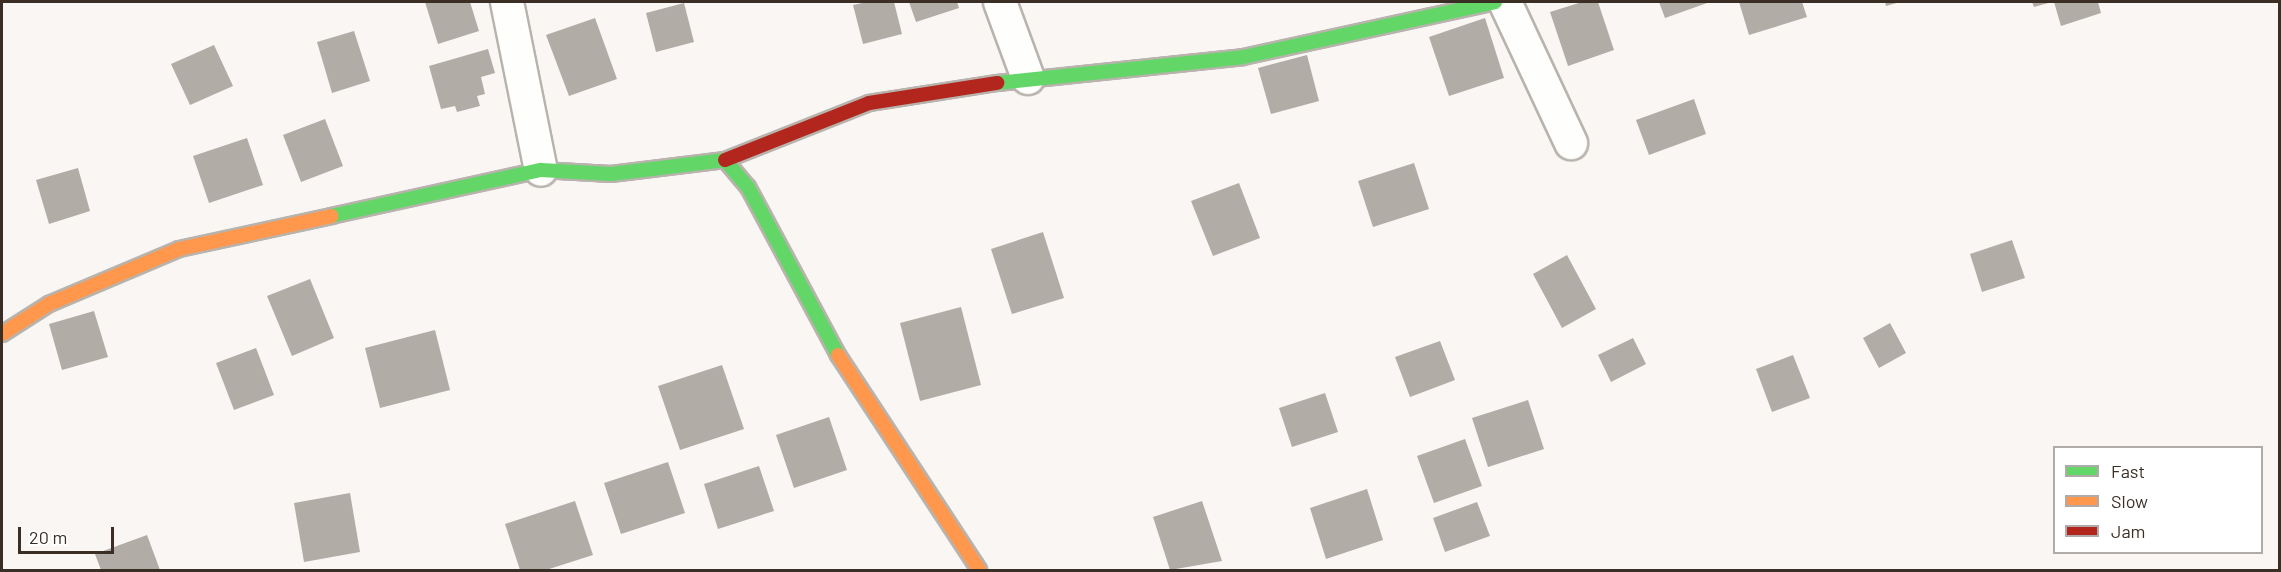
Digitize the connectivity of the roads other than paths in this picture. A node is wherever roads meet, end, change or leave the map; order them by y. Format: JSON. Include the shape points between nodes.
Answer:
{"nodes":[{"id":1,"x":507,"y":2,"type":"edge"},
{"id":2,"x":1000,"y":2,"type":"edge"},
{"id":3,"x":1495,"y":2,"type":"edge"},
{"id":4,"x":1505,"y":2,"type":"edge"},
{"id":5,"x":1028,"y":78,"type":"junction"},
{"id":6,"x":1571,"y":143,"type":"dead end"},
{"id":7,"x":725,"y":160,"type":"junction"},
{"id":8,"x":541,"y":170,"type":"junction"},
{"id":9,"x":2,"y":334,"type":"edge"},
{"id":10,"x":979,"y":570,"type":"edge"}],
"edges":[{"from":1,"to":8,"type":"street"},
{"from":2,"to":5,"type":"street"},
{"from":3,"to":5,"type":"street","via":[[1243,57]]},
{"from":4,"to":6,"type":"street"},
{"from":5,"to":7,"type":"street","via":[[869,103]]},
{"from":7,"to":8,"type":"street","via":[[611,174]]},
{"from":7,"to":10,"type":"street","via":[[748,187],[845,367]]},
{"from":8,"to":9,"type":"street","via":[[179,249],[49,304]]}]}
